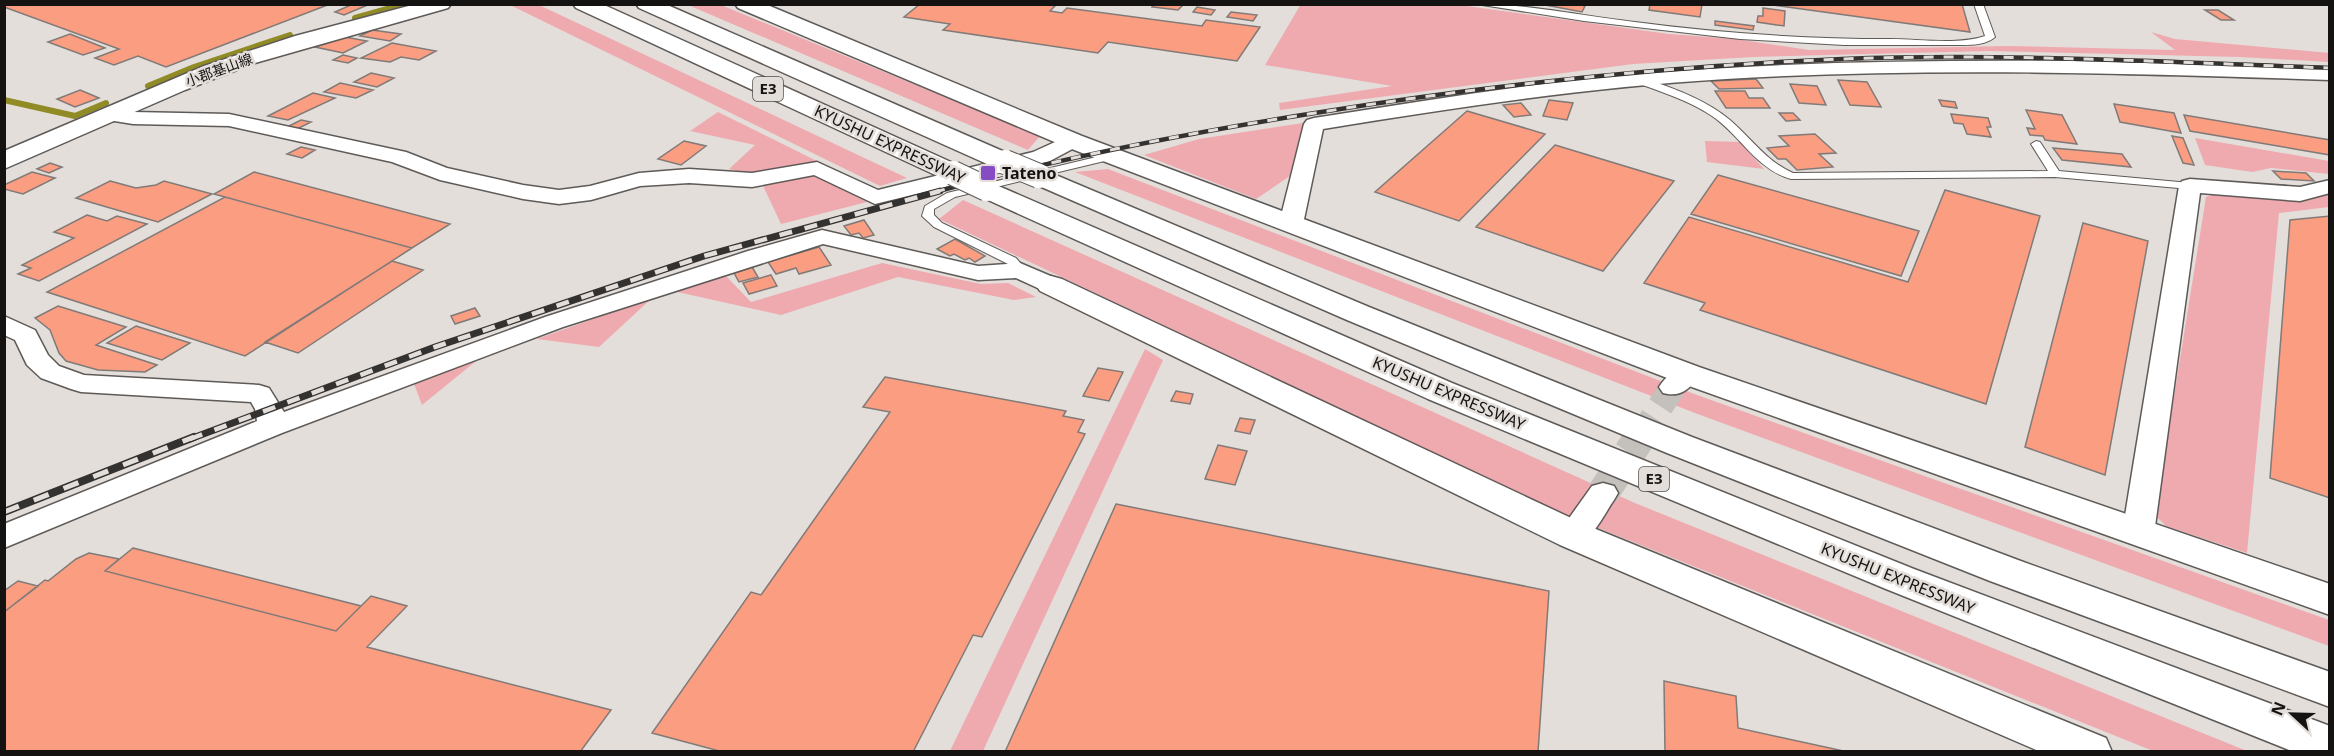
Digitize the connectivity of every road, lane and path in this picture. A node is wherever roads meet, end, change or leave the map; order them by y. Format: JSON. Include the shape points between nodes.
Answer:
{"nodes":[{"id":1,"x":441,"y":4,"type":"edge"},
{"id":2,"x":583,"y":4,"type":"edge"},
{"id":3,"x":646,"y":4,"type":"edge"},
{"id":4,"x":745,"y":4,"type":"edge"},
{"id":5,"x":1480,"y":4,"type":"edge"},
{"id":6,"x":1978,"y":4,"type":"edge"},
{"id":7,"x":2330,"y":74,"type":"edge"},
{"id":8,"x":1638,"y":80,"type":"junction"},
{"id":9,"x":109,"y":115,"type":"junction"},
{"id":10,"x":1073,"y":141,"type":"junction"},
{"id":11,"x":2036,"y":144,"type":"dead end"},
{"id":12,"x":1113,"y":156,"type":"junction"},
{"id":13,"x":4,"y":160,"type":"edge"},
{"id":14,"x":2055,"y":174,"type":"junction"},
{"id":15,"x":996,"y":176,"type":"junction"},
{"id":16,"x":2190,"y":186,"type":"junction"},
{"id":17,"x":2330,"y":186,"type":"edge"},
{"id":18,"x":1291,"y":224,"type":"junction"},
{"id":19,"x":1020,"y":270,"type":"junction"},
{"id":20,"x":1051,"y":285,"type":"joint"},
{"id":21,"x":4,"y":324,"type":"edge"},
{"id":22,"x":272,"y":426,"type":"junction"},
{"id":23,"x":1603,"y":493,"type":"tunnel mouth"},
{"id":24,"x":2138,"y":534,"type":"junction"},
{"id":25,"x":1573,"y":535,"type":"junction"},
{"id":26,"x":4,"y":537,"type":"edge"},
{"id":27,"x":2330,"y":600,"type":"edge"},
{"id":28,"x":2330,"y":690,"type":"edge"},
{"id":29,"x":2330,"y":746,"type":"edge"},
{"id":30,"x":2090,"y":752,"type":"edge"}],
"edges":[{"from":1,"to":9,"type":"main road","name":"小郡基山線","via":[[282,47],[164,90]]},
{"from":2,"to":15,"type":"main road","name":"KYUSHU EXPRESSWAY","number":"E3","bridge":true,"via":[[953,173]]},
{"from":3,"to":15,"type":"main road","name":"KYUSHU EXPRESSWAY","number":"E3"},
{"from":4,"to":10,"type":"main road"},
{"from":5,"to":6,"type":"lane","via":[[1687,32],[1870,42],[1987,39],[1990,37]]},
{"from":7,"to":8,"type":"street","via":[[2038,66],[1816,69]]},
{"from":8,"to":14,"type":"lane","via":[[1716,114],[1776,171],[1791,176]]},
{"from":8,"to":18,"type":"street","via":[[1452,102],[1314,124]]},
{"from":9,"to":10,"type":"street","via":[[229,120],[398,158],[440,173],[559,197],[639,180],[689,176],[752,180],[817,168],[875,197],[1040,157]]},
{"from":9,"to":13,"type":"main road","name":"小郡基山線"},
{"from":10,"to":12,"type":"main road"},
{"from":11,"to":14,"type":"lane"},
{"from":12,"to":18,"type":"main road"},
{"from":12,"to":19,"type":"lane","via":[[951,195],[929,208],[928,216],[938,225],[1012,261]]},
{"from":14,"to":16,"type":"lane"},
{"from":15,"to":28,"type":"main road","name":"KYUSHU EXPRESSWAY","number":"E3","bridge":true,"via":[[1039,176],[1645,431]]},
{"from":15,"to":29,"type":"main road","name":"KYUSHU EXPRESSWAY","number":"E3","via":[[1461,400],[1922,587]]},
{"from":16,"to":17,"type":"street","via":[[2301,194]]},
{"from":16,"to":24,"type":"street"},
{"from":18,"to":24,"type":"main road","via":[[1680,380]]},
{"from":19,"to":20,"type":"street"},
{"from":19,"to":22,"type":"street","via":[[978,273],[822,237],[554,322]]},
{"from":20,"to":25,"type":"main road"},
{"from":21,"to":22,"type":"street","via":[[26,336],[36,359],[50,372],[81,383],[259,394],[269,408]]},
{"from":22,"to":26,"type":"street"},
{"from":23,"to":25,"type":"street"},
{"from":24,"to":27,"type":"main road"},
{"from":25,"to":30,"type":"main road"}]}
